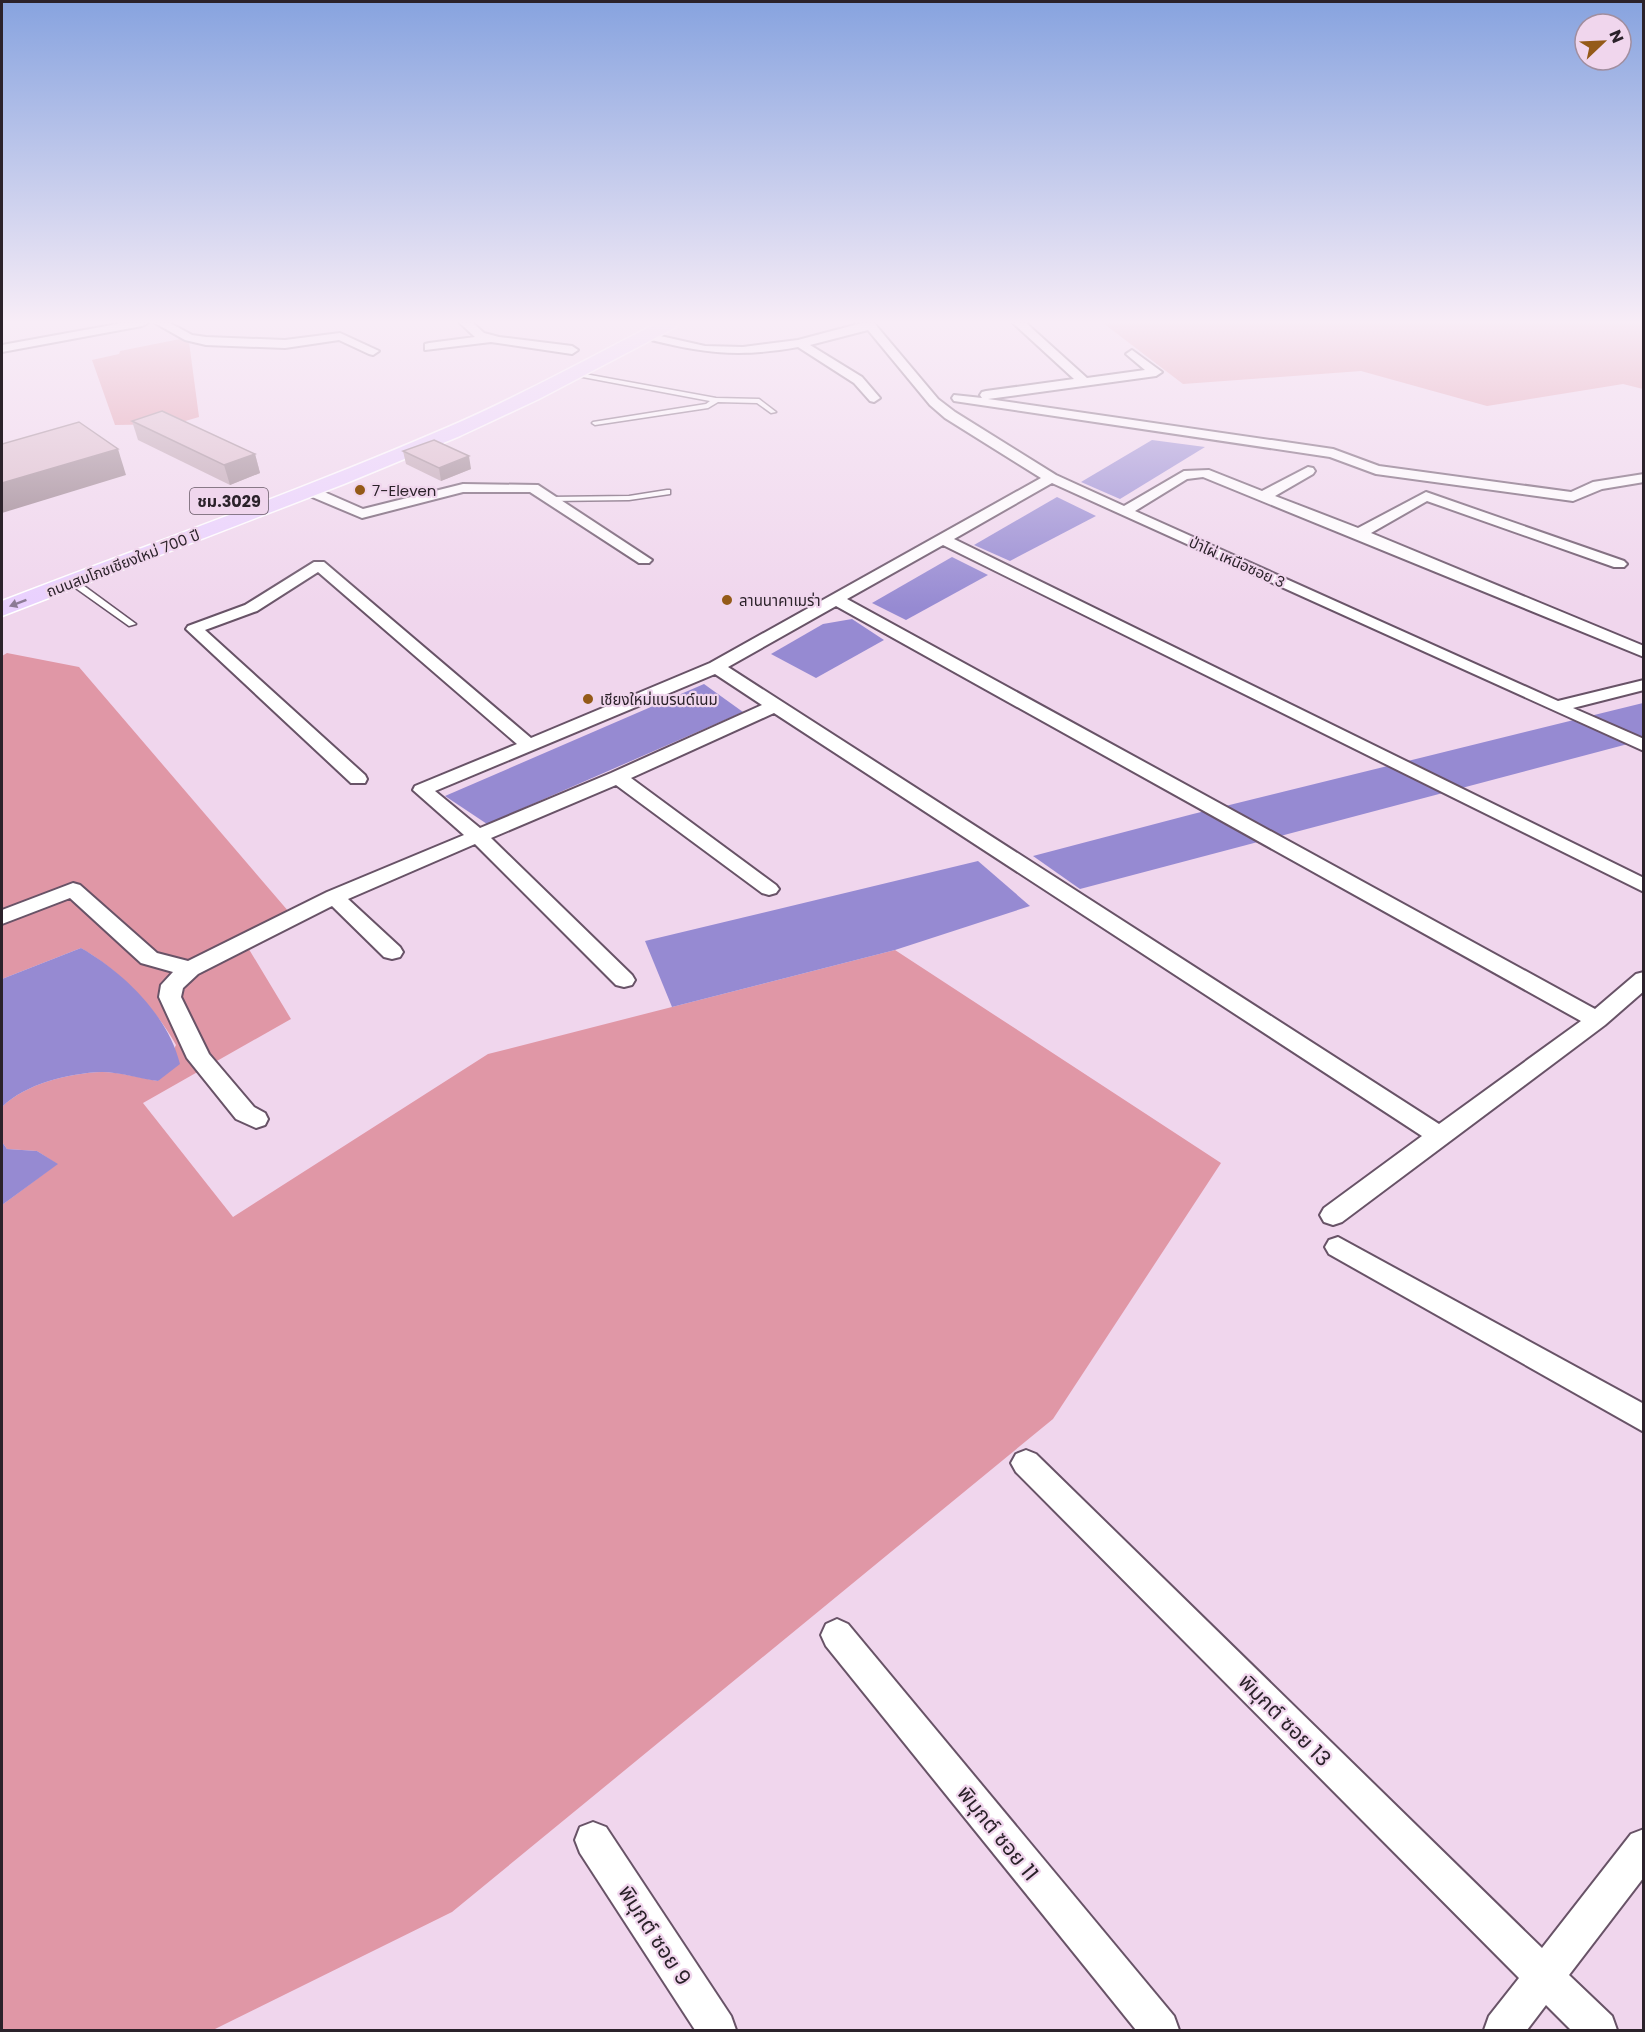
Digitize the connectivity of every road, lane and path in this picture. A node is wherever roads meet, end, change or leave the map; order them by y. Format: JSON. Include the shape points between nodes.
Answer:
{"nodes":[{"id":1,"x":483,"y":418,"type":"edge"},
{"id":2,"x":629,"y":418,"type":"edge"},
{"id":3,"x":955,"y":418,"type":"edge"},
{"id":4,"x":1089,"y":418,"type":"edge"},
{"id":5,"x":595,"y":423,"type":"dead end"},
{"id":6,"x":337,"y":459,"type":"dead end"},
{"id":7,"x":1308,"y":471,"type":"dead end"},
{"id":8,"x":1051,"y":478,"type":"junction"},
{"id":9,"x":1644,"y":478,"type":"edge"},
{"id":10,"x":310,"y":491,"type":"junction"},
{"id":11,"x":667,"y":492,"type":"dead end"},
{"id":12,"x":1264,"y":496,"type":"junction"},
{"id":13,"x":550,"y":499,"type":"junction"},
{"id":14,"x":1125,"y":511,"type":"junction"},
{"id":15,"x":164,"y":525,"type":"dead end"},
{"id":16,"x":1359,"y":534,"type":"junction"},
{"id":17,"x":941,"y":538,"type":"junction"},
{"id":18,"x":120,"y":542,"type":"dead end"},
{"id":19,"x":644,"y":560,"type":"dead end"},
{"id":20,"x":1619,"y":564,"type":"dead end"},
{"id":21,"x":29,"y":576,"type":"dead end"},
{"id":22,"x":73,"y":582,"type":"junction"},
{"id":23,"x":835,"y":599,"type":"junction"},
{"id":24,"x":2,"y":609,"type":"edge"},
{"id":25,"x":132,"y":624,"type":"dead end"},
{"id":26,"x":1644,"y":652,"type":"edge"},
{"id":27,"x":716,"y":667,"type":"junction"},
{"id":28,"x":1644,"y":685,"type":"edge"},
{"id":29,"x":774,"y":706,"type":"junction"},
{"id":30,"x":1558,"y":706,"type":"junction"},
{"id":31,"x":529,"y":745,"type":"junction"},
{"id":32,"x":1644,"y":746,"type":"edge"},
{"id":33,"x":618,"y":777,"type":"junction"},
{"id":34,"x":358,"y":779,"type":"dead end"},
{"id":35,"x":478,"y":836,"type":"junction"},
{"id":36,"x":1644,"y":886,"type":"edge"},
{"id":37,"x":769,"y":889,"type":"dead end"},
{"id":38,"x":334,"y":897,"type":"junction"},
{"id":39,"x":2,"y":917,"type":"edge"},
{"id":40,"x":392,"y":952,"type":"dead end"},
{"id":41,"x":190,"y":969,"type":"junction"},
{"id":42,"x":1644,"y":979,"type":"edge"},
{"id":43,"x":624,"y":980,"type":"dead end"},
{"id":44,"x":1597,"y":1020,"type":"junction"},
{"id":45,"x":256,"y":1119,"type":"dead end"},
{"id":46,"x":1440,"y":1136,"type":"junction"},
{"id":47,"x":1333,"y":1215,"type":"dead end"},
{"id":48,"x":1338,"y":1247,"type":"dead end"},
{"id":49,"x":1644,"y":1419,"type":"edge"},
{"id":50,"x":1026,"y":1463,"type":"dead end"},
{"id":51,"x":837,"y":1635,"type":"dead end"},
{"id":52,"x":593,"y":1839,"type":"dead end"},
{"id":53,"x":1644,"y":1847,"type":"edge"},
{"id":54,"x":1543,"y":1977,"type":"junction"},
{"id":55,"x":717,"y":2031,"type":"edge"},
{"id":56,"x":1160,"y":2031,"type":"edge"},
{"id":57,"x":1503,"y":2031,"type":"edge"},
{"id":58,"x":1598,"y":2031,"type":"edge"}],
"edges":[{"from":1,"to":10,"type":"main road","name":"ถนนสมโภชเชียงใหม่ 700 ปี","number":"ชม.3029"},
{"from":2,"to":5,"type":"lane"},
{"from":3,"to":8,"type":"street","name":"ป่าไผ่ เหนือซอย 3"},
{"from":4,"to":9,"type":"street","via":[[1333,453],[1376,470],[1573,497],[1598,485]]},
{"from":6,"to":15,"type":"main road","name":"ถนนสมโภชเชียงใหม่ 700 ปี","number":"ชม.3029"},
{"from":7,"to":12,"type":"street"},
{"from":8,"to":14,"type":"street","name":"ป่าไผ่ เหนือซอย 3"},
{"from":8,"to":17,"type":"street"},
{"from":10,"to":13,"type":"street","via":[[362,514],[473,487],[521,486],[533,488]]},
{"from":10,"to":22,"type":"main road","name":"ถนนสมโภชเชียงใหม่ 700 ปี","number":"ชม.3029"},
{"from":11,"to":13,"type":"lane","via":[[629,498]]},
{"from":12,"to":14,"type":"street","via":[[1195,473],[1184,475]]},
{"from":12,"to":16,"type":"street"},
{"from":13,"to":19,"type":"street"},
{"from":14,"to":30,"type":"street","name":"ป่าไผ่ เหนือซอย 3"},
{"from":16,"to":20,"type":"street","via":[[1426,496]]},
{"from":16,"to":26,"type":"street"},
{"from":17,"to":23,"type":"street"},
{"from":17,"to":36,"type":"street"},
{"from":18,"to":21,"type":"main road","name":"ถนนสมโภชเชียงใหม่ 700 ปี"},
{"from":22,"to":24,"type":"main road","name":"ถนนสมโภชเชียงใหม่ 700 ปี","number":"ชม.3029","one_way":true},
{"from":22,"to":25,"type":"lane"},
{"from":23,"to":27,"type":"street"},
{"from":23,"to":44,"type":"street"},
{"from":27,"to":29,"type":"street"},
{"from":27,"to":31,"type":"street"},
{"from":28,"to":30,"type":"street"},
{"from":29,"to":33,"type":"street"},
{"from":29,"to":46,"type":"street"},
{"from":30,"to":32,"type":"street","name":"ป่าไผ่ เหนือซอย 3"},
{"from":31,"to":34,"type":"street","via":[[319,565],[251,608],[194,629]]},
{"from":31,"to":35,"type":"street","via":[[422,790]]},
{"from":33,"to":35,"type":"street"},
{"from":33,"to":37,"type":"street"},
{"from":35,"to":38,"type":"street"},
{"from":35,"to":43,"type":"street"},
{"from":38,"to":40,"type":"street"},
{"from":38,"to":41,"type":"street"},
{"from":39,"to":41,"type":"street","via":[[73,889],[149,958]]},
{"from":41,"to":45,"type":"street","via":[[172,985],[170,997],[199,1058],[245,1113]]},
{"from":42,"to":44,"type":"street"},
{"from":44,"to":46,"type":"street"},
{"from":46,"to":47,"type":"street"},
{"from":48,"to":49,"type":"street"},
{"from":50,"to":54,"type":"street","name":"พิมุกต์ ซอย 13"},
{"from":51,"to":56,"type":"street","name":"พิมุกต์ ซอย 11"},
{"from":52,"to":55,"type":"street","name":"พิมุกต์ ซอย 9"},
{"from":53,"to":54,"type":"street"},
{"from":54,"to":57,"type":"street"},
{"from":54,"to":58,"type":"street","name":"พิมุกต์ ซอย 13"}]}
